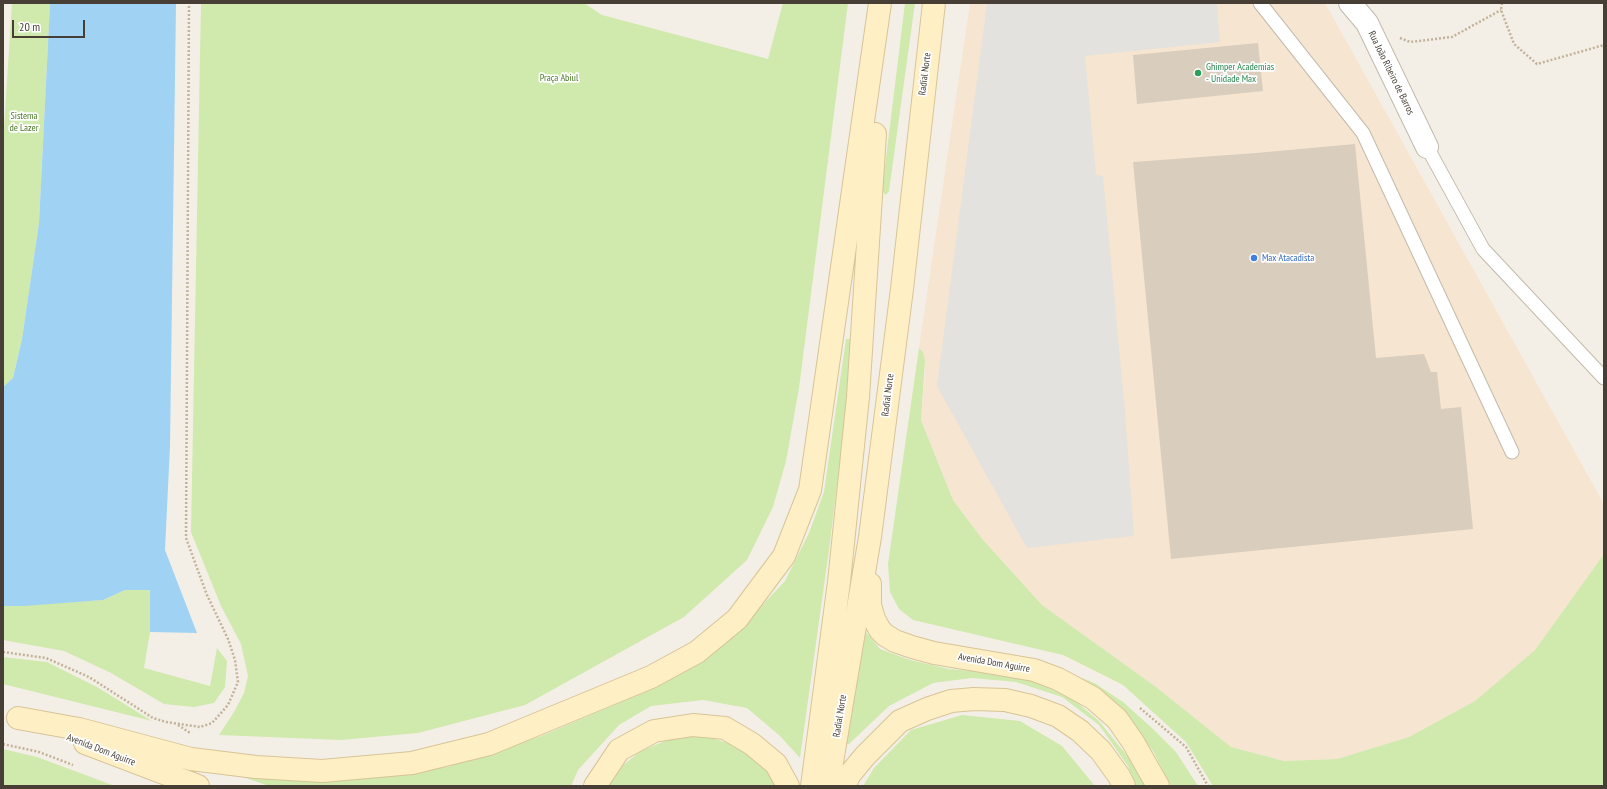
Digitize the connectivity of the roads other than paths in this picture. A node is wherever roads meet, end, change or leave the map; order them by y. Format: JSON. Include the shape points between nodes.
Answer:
{"nodes":[{"id":1,"x":882,"y":3,"type":"edge"},
{"id":2,"x":934,"y":3,"type":"edge"},
{"id":3,"x":1260,"y":3,"type":"edge"},
{"id":4,"x":1350,"y":3,"type":"edge"},
{"id":5,"x":1427,"y":147,"type":"joint"},
{"id":6,"x":1604,"y":378,"type":"edge"},
{"id":7,"x":1512,"y":452,"type":"dead end"},
{"id":8,"x":870,"y":536,"type":"junction"},
{"id":9,"x":11,"y":717,"type":"edge"},
{"id":10,"x":198,"y":786,"type":"edge"},
{"id":11,"x":595,"y":786,"type":"edge"},
{"id":12,"x":788,"y":786,"type":"edge"},
{"id":13,"x":812,"y":786,"type":"edge"},
{"id":14,"x":828,"y":786,"type":"edge"},
{"id":15,"x":844,"y":786,"type":"edge"},
{"id":16,"x":1124,"y":786,"type":"edge"},
{"id":17,"x":1158,"y":786,"type":"edge"}],
"edges":[{"from":1,"to":9,"type":"main road","via":[[810,490],[784,556],[737,619],[697,652],[651,677],[488,744],[412,763],[322,772],[191,759],[79,729]]},
{"from":1,"to":13,"type":"main road","name":"Radial Norte","via":[[858,397],[839,582]]},
{"from":2,"to":8,"type":"main road","name":"Radial Norte","via":[[902,288]]},
{"from":3,"to":7,"type":"lane","via":[[1363,133]]},
{"from":4,"to":5,"type":"street","name":"Rua João Ribeiro de Barros","via":[[1367,23]]},
{"from":5,"to":6,"type":"lane","via":[[1483,249]]},
{"from":8,"to":14,"type":"main road","name":"Radial Norte"},
{"from":8,"to":17,"type":"main road","name":"Avenida Dom Aguirre","via":[[870,605],[877,624],[885,635],[934,653],[1034,670],[1058,679],[1093,698],[1125,731]]},
{"from":9,"to":10,"type":"main road","name":"Avenida Dom Aguirre"},
{"from":11,"to":12,"type":"main road","via":[[619,750],[654,731],[693,725],[725,728],[752,744],[776,764]]},
{"from":15,"to":16,"type":"main road","via":[[865,756],[900,721],[951,701],[974,699],[1005,700],[1058,716],[1101,750]]}]}
